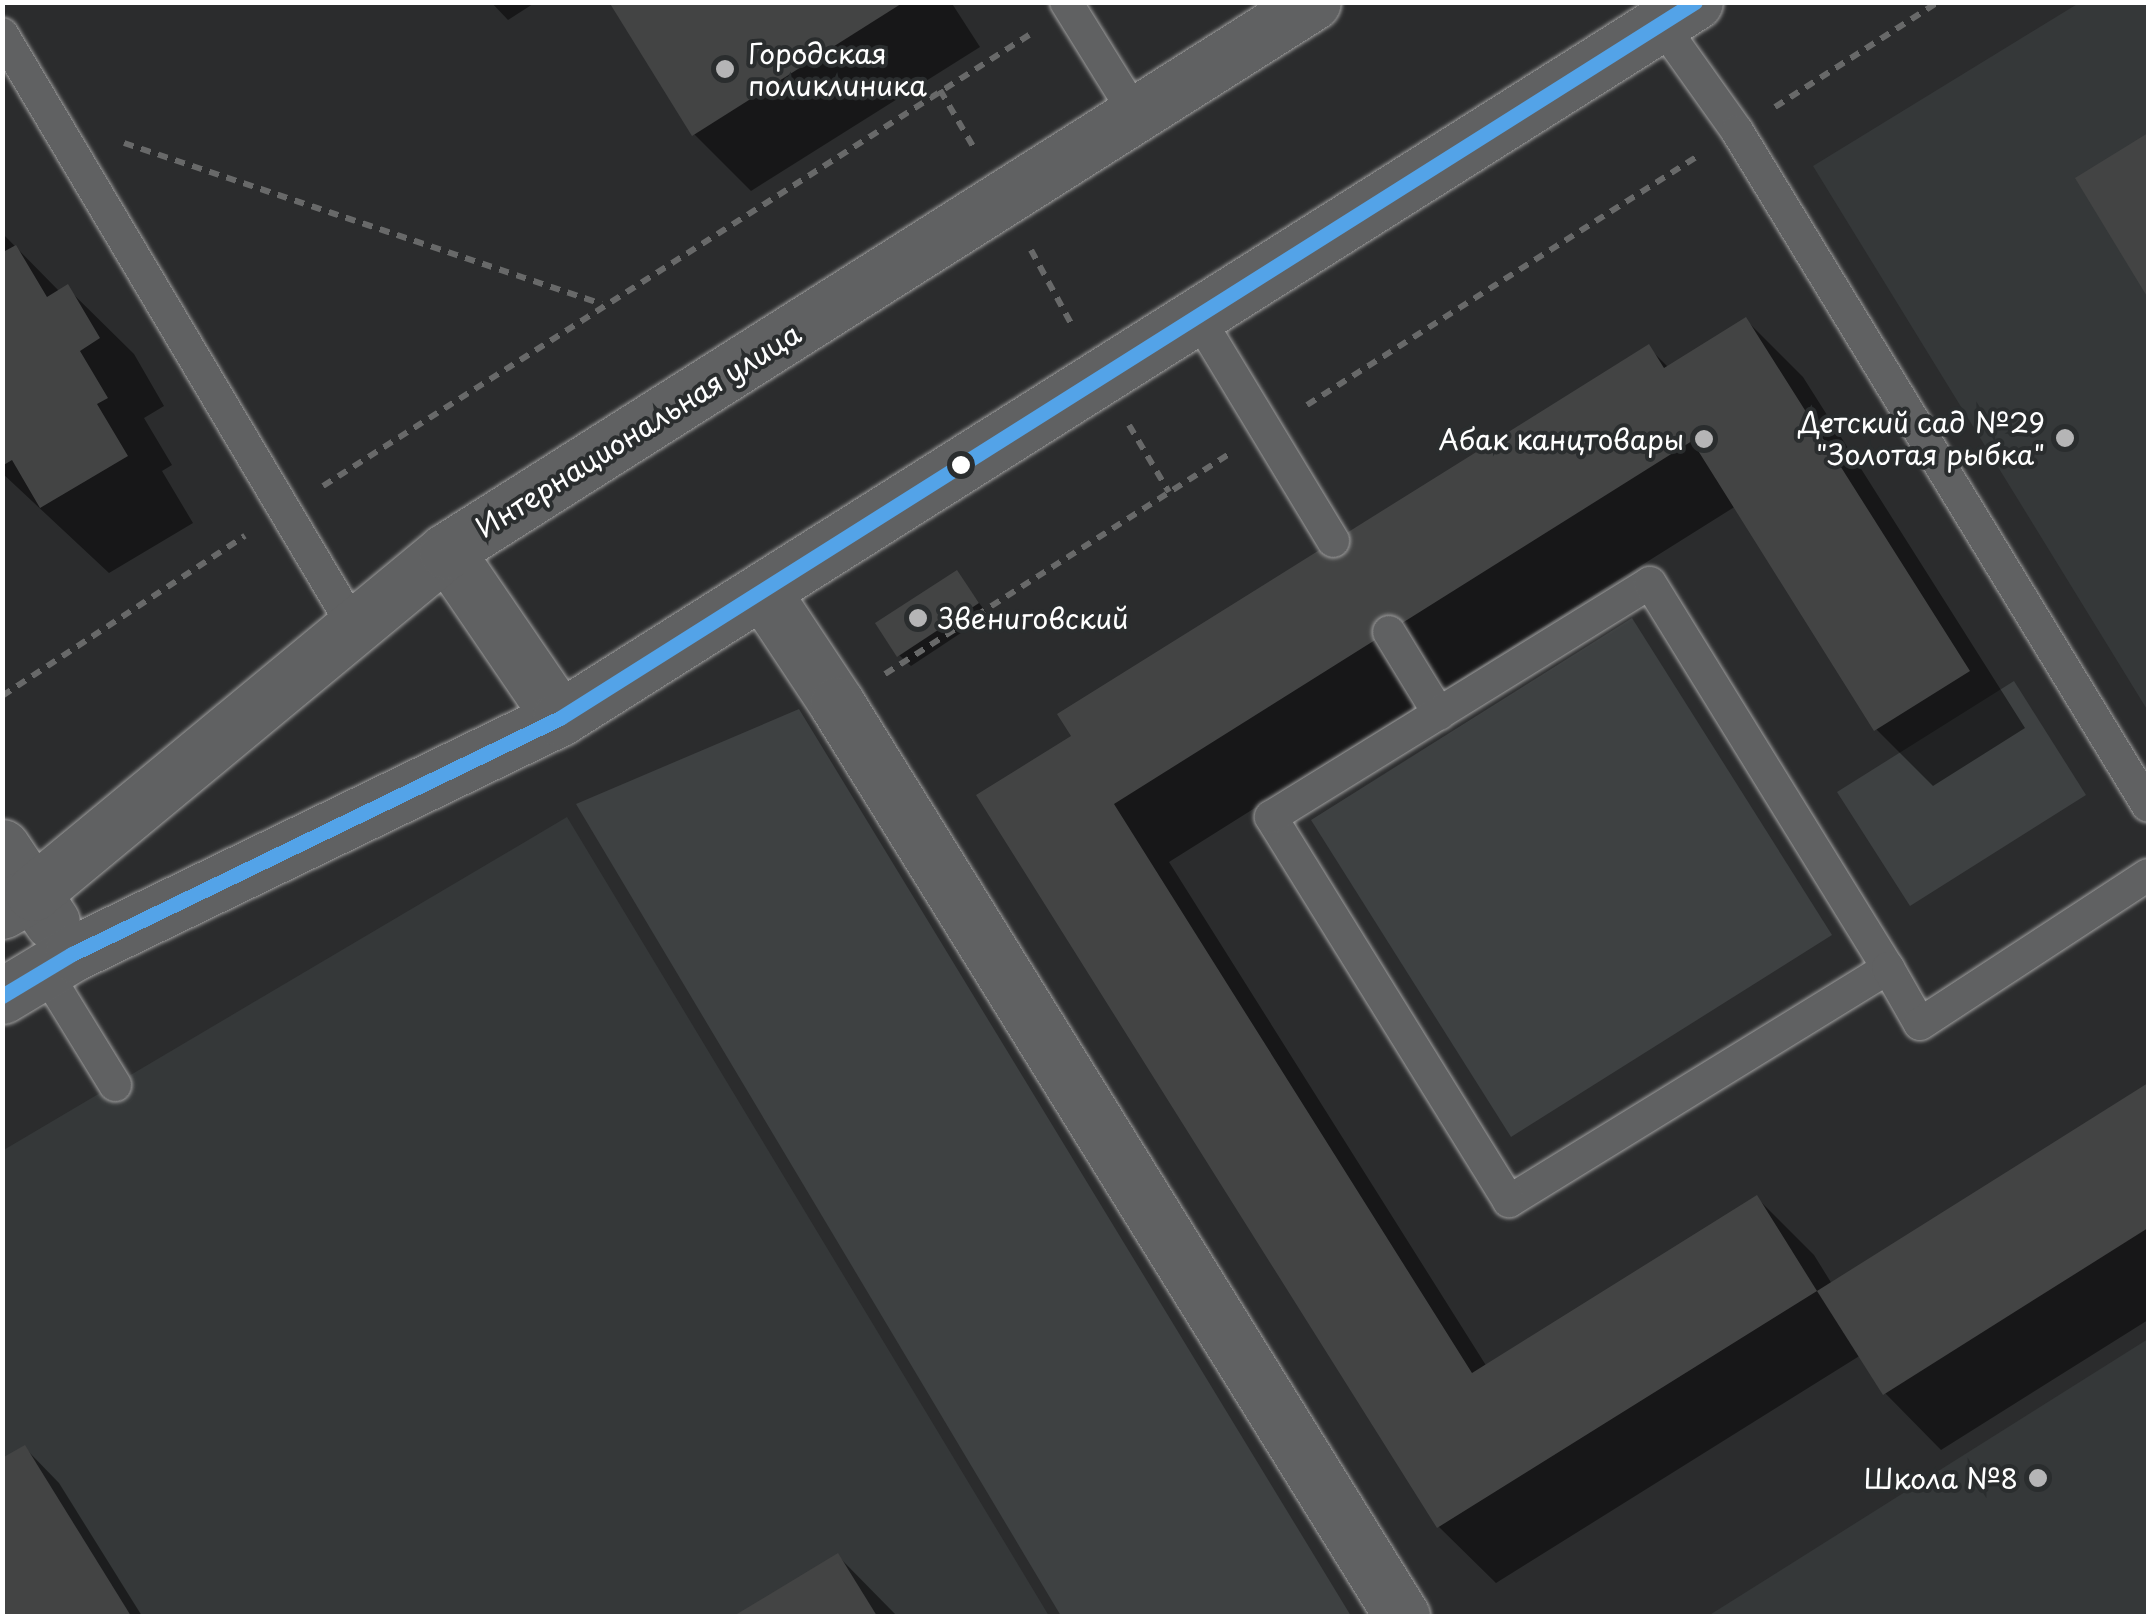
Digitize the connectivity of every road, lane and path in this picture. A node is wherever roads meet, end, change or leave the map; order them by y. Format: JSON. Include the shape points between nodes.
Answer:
{"nodes":[{"id":1,"x":1313,"y":2,"type":"edge"},
{"id":2,"x":1938,"y":2,"type":"edge"},
{"id":3,"x":1068,"y":6,"type":"edge"},
{"id":4,"x":1678,"y":14,"type":"edge"},
{"id":5,"x":1258,"y":17,"type":"edge"},
{"id":6,"x":2,"y":34,"type":"edge"},
{"id":7,"x":14,"y":78,"type":"edge"},
{"id":8,"x":940,"y":90,"type":"junction"},
{"id":9,"x":1136,"y":115,"type":"junction"},
{"id":10,"x":52,"y":118,"type":"junction"},
{"id":11,"x":1737,"y":132,"type":"junction"},
{"id":12,"x":1004,"y":200,"type":"junction"},
{"id":13,"x":602,"y":304,"type":"junction"},
{"id":14,"x":1197,"y":316,"type":"junction"},
{"id":15,"x":1099,"y":375,"type":"junction"},
{"id":16,"x":1266,"y":430,"type":"junction"},
{"id":17,"x":1169,"y":492,"type":"junction"},
{"id":18,"x":282,"y":512,"type":"junction"},
{"id":19,"x":1334,"y":541,"type":"dead end"},
{"id":20,"x":446,"y":550,"type":"junction"},
{"id":21,"x":762,"y":592,"type":"junction"},
{"id":22,"x":354,"y":627,"type":"junction"},
{"id":23,"x":1389,"y":632,"type":"dead end"},
{"id":24,"x":2,"y":696,"type":"edge"},
{"id":25,"x":837,"y":704,"type":"junction"},
{"id":26,"x":1439,"y":714,"type":"junction"},
{"id":27,"x":560,"y":718,"type":"junction"},
{"id":28,"x":2148,"y":806,"type":"edge"},
{"id":29,"x":2,"y":847,"type":"edge"},
{"id":30,"x":2148,"y":875,"type":"edge"},
{"id":31,"x":18,"y":902,"type":"edge"},
{"id":32,"x":1888,"y":968,"type":"junction"},
{"id":33,"x":40,"y":974,"type":"edge"},
{"id":34,"x":115,"y":1085,"type":"dead end"},
{"id":35,"x":1402,"y":1616,"type":"edge"}],
"edges":[{"from":1,"to":5,"type":"street","name":"Интернациональная улица"},
{"from":2,"to":11,"type":"path"},
{"from":3,"to":8,"type":"path"},
{"from":3,"to":9,"type":"lane"},
{"from":4,"to":11,"type":"lane"},
{"from":4,"to":14,"type":"street"},
{"from":5,"to":9,"type":"street","name":"Интернациональная улица"},
{"from":6,"to":7,"type":"lane"},
{"from":7,"to":10,"type":"lane"},
{"from":8,"to":12,"type":"path"},
{"from":8,"to":13,"type":"path"},
{"from":9,"to":12,"type":"street","name":"Интернациональная улица"},
{"from":10,"to":13,"type":"path"},
{"from":10,"to":18,"type":"lane"},
{"from":11,"to":16,"type":"path"},
{"from":11,"to":28,"type":"lane"},
{"from":12,"to":15,"type":"path"},
{"from":12,"to":20,"type":"street","name":"Интернациональная улица"},
{"from":13,"to":18,"type":"path"},
{"from":14,"to":15,"type":"street"},
{"from":14,"to":16,"type":"lane"},
{"from":15,"to":17,"type":"path"},
{"from":15,"to":21,"type":"street"},
{"from":16,"to":17,"type":"path"},
{"from":16,"to":19,"type":"lane"},
{"from":17,"to":25,"type":"path"},
{"from":18,"to":22,"type":"lane"},
{"from":18,"to":24,"type":"path"},
{"from":20,"to":22,"type":"street","name":"Интернациональная улица"},
{"from":20,"to":27,"type":"street"},
{"from":21,"to":25,"type":"street"},
{"from":21,"to":27,"type":"street"},
{"from":22,"to":31,"type":"street","name":"Интернациональная улица"},
{"from":23,"to":26,"type":"lane"},
{"from":25,"to":35,"type":"street"},
{"from":26,"to":32,"type":"lane","via":[[1650,583]]},
{"from":26,"to":32,"type":"lane","via":[[1271,816],[1509,1201]]},
{"from":27,"to":33,"type":"street"},
{"from":29,"to":31,"type":"street"},
{"from":30,"to":32,"type":"lane","via":[[1920,1024]]},
{"from":31,"to":33,"type":"street"},
{"from":33,"to":34,"type":"lane"}]}
